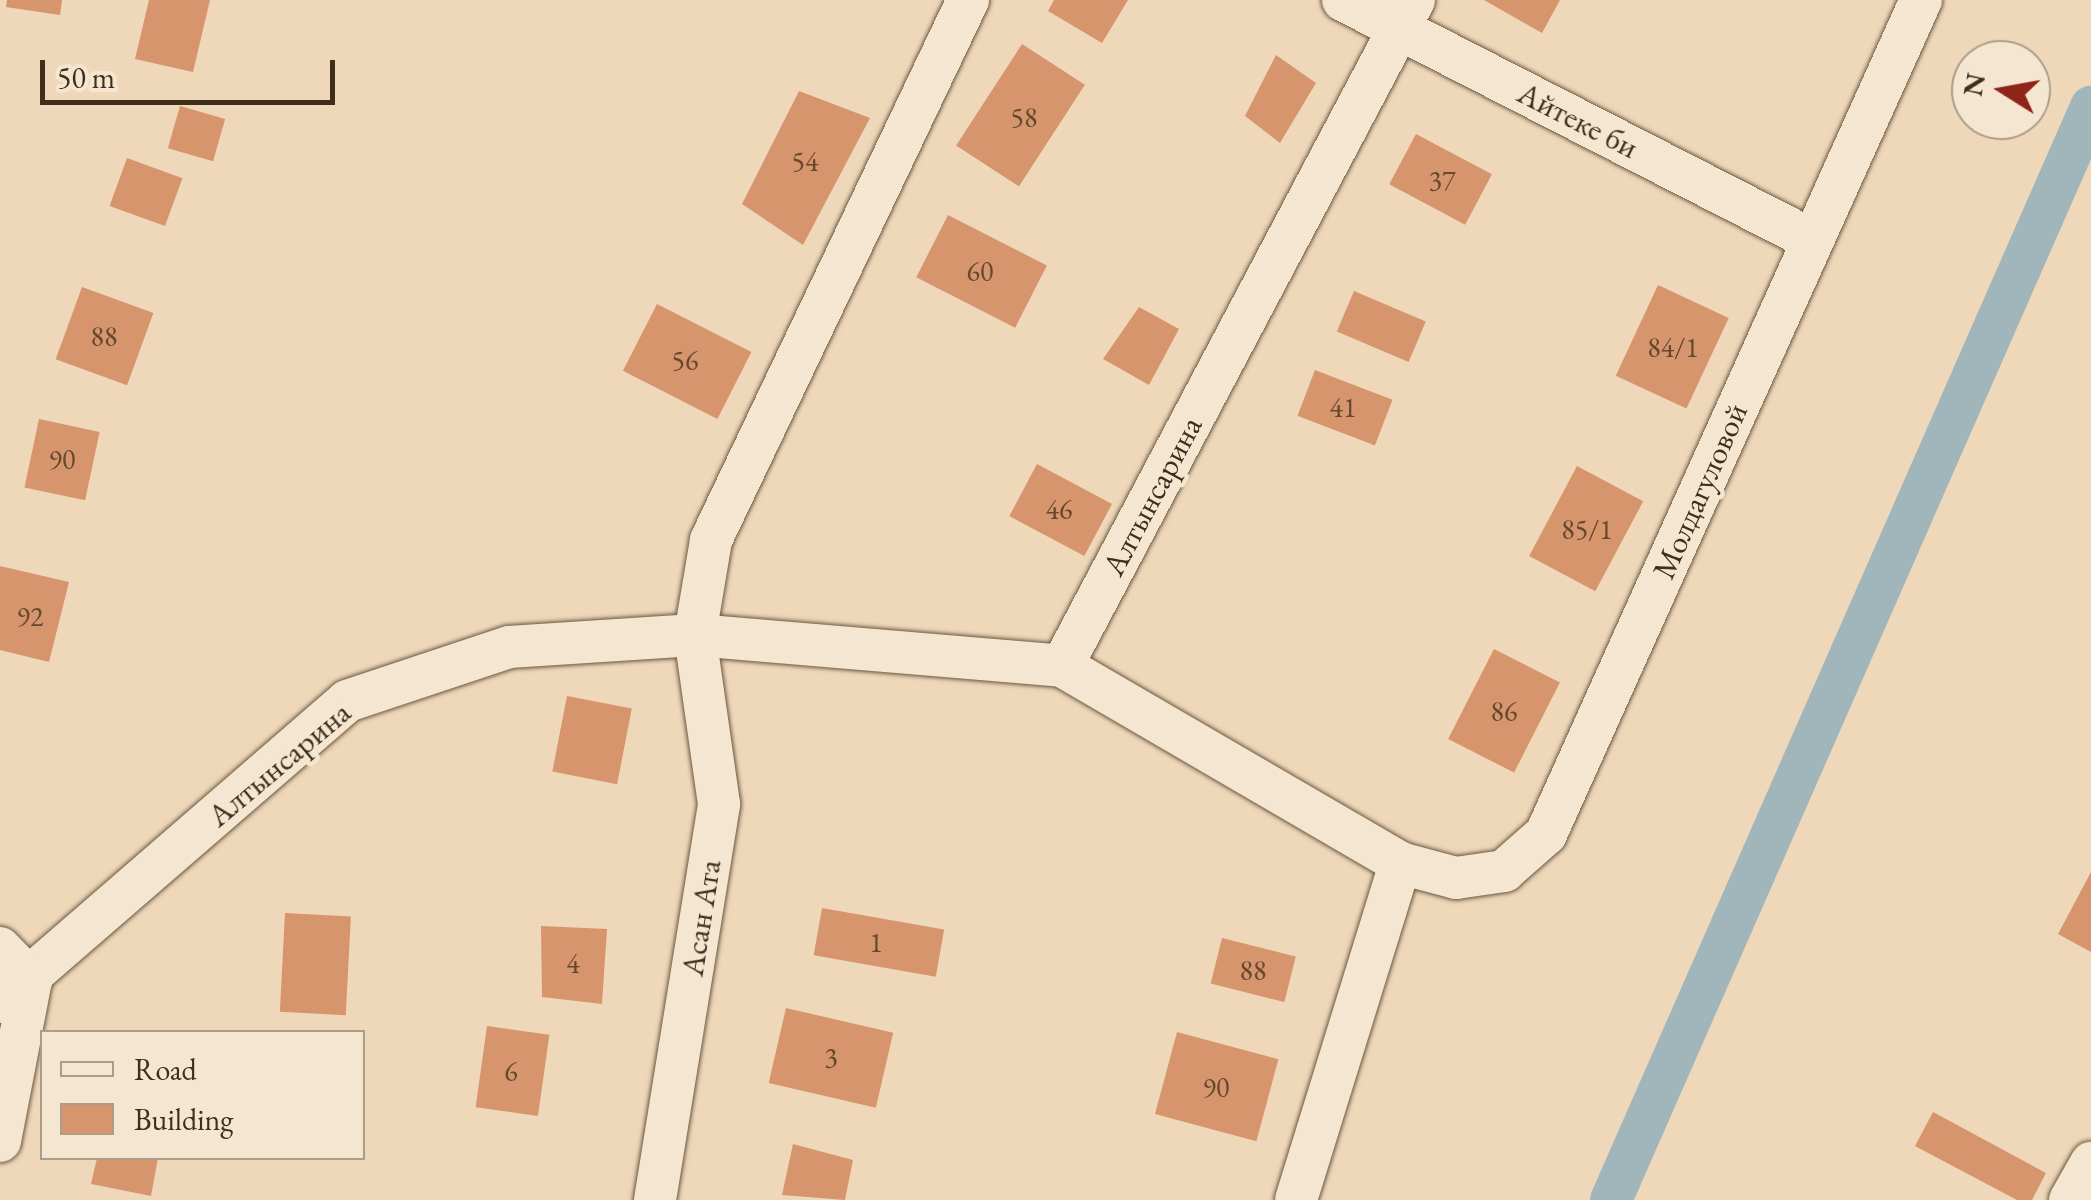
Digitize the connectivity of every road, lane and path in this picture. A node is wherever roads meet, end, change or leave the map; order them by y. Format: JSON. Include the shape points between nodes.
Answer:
{"nodes":[{"id":1,"x":968,"y":0,"type":"edge"},
{"id":2,"x":1343,"y":0,"type":"edge"},
{"id":3,"x":1921,"y":0,"type":"edge"},
{"id":4,"x":1407,"y":15,"type":"edge"},
{"id":5,"x":1812,"y":240,"type":"junction"},
{"id":6,"x":695,"y":634,"type":"junction"},
{"id":7,"x":1062,"y":666,"type":"junction"},
{"id":8,"x":1400,"y":863,"type":"junction"},
{"id":9,"x":0,"y":948,"type":"edge"},
{"id":10,"x":15,"y":991,"type":"edge"},
{"id":11,"x":0,"y":1141,"type":"edge"},
{"id":12,"x":2091,"y":1163,"type":"edge"},
{"id":13,"x":655,"y":1200,"type":"edge"},
{"id":14,"x":1296,"y":1200,"type":"edge"},
{"id":15,"x":2070,"y":1200,"type":"edge"}],
"edges":[{"from":1,"to":6,"type":"street","via":[[711,540]]},
{"from":2,"to":4,"type":"street","name":"Айтеке би"},
{"from":3,"to":5,"type":"street","name":"Молдагуловой"},
{"from":4,"to":5,"type":"street","name":"Айтеке би"},
{"from":4,"to":7,"type":"street","name":"Алтынсарина"},
{"from":5,"to":8,"type":"street","name":"Молдагуловой","via":[[1546,834],[1504,871],[1456,878]]},
{"from":6,"to":7,"type":"street","name":"Алтынсарина"},
{"from":6,"to":10,"type":"street","name":"Алтынсарина","via":[[509,647],[347,702]]},
{"from":6,"to":13,"type":"street","name":"Асан Ата","via":[[719,804]]},
{"from":7,"to":8,"type":"street","name":"Молдагуловой"},
{"from":8,"to":14,"type":"street"},
{"from":9,"to":10,"type":"street"},
{"from":10,"to":11,"type":"street"},
{"from":12,"to":15,"type":"street"}]}
